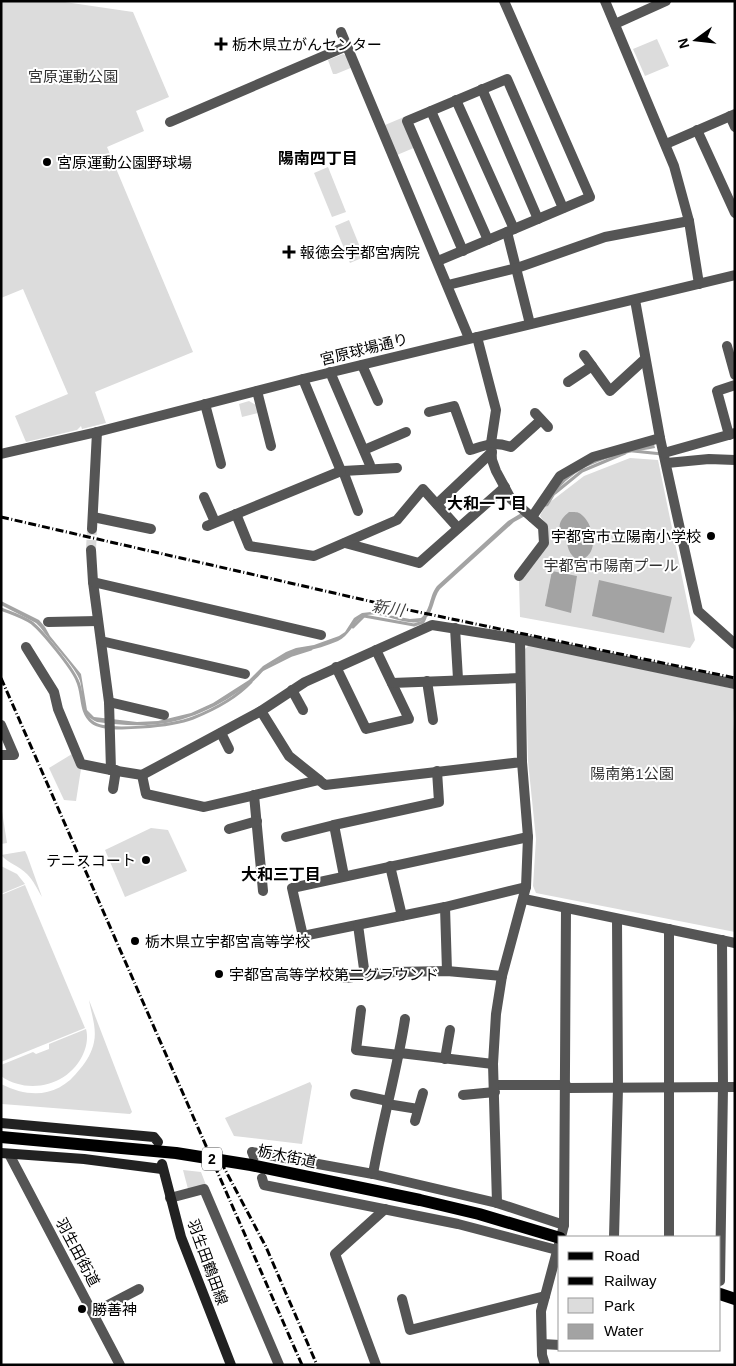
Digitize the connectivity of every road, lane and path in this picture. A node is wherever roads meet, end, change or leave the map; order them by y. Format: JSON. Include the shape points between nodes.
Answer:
{"nodes":[{"id":1,"x":504,"y":1,"type":"edge"},
{"id":2,"x":605,"y":1,"type":"edge"},
{"id":3,"x":666,"y":1,"type":"edge"},
{"id":4,"x":615,"y":24,"type":"junction"},
{"id":5,"x":342,"y":32,"type":"dead end"},
{"id":6,"x":347,"y":46,"type":"junction"},
{"id":7,"x":482,"y":90,"type":"junction"},
{"id":8,"x":456,"y":100,"type":"junction"},
{"id":9,"x":431,"y":111,"type":"junction"},
{"id":10,"x":732,"y":115,"type":"edge"},
{"id":11,"x":170,"y":122,"type":"dead end"},
{"id":12,"x":735,"y":127,"type":"edge"},
{"id":13,"x":697,"y":130,"type":"junction"},
{"id":14,"x":666,"y":144,"type":"junction"},
{"id":15,"x":563,"y":208,"type":"junction"},
{"id":16,"x":735,"y":213,"type":"edge"},
{"id":17,"x":538,"y":219,"type":"junction"},
{"id":18,"x":688,"y":221,"type":"junction"},
{"id":19,"x":510,"y":230,"type":"junction"},
{"id":20,"x":488,"y":240,"type":"junction"},
{"id":21,"x":463,"y":251,"type":"junction"},
{"id":22,"x":438,"y":261,"type":"junction"},
{"id":23,"x":516,"y":268,"type":"junction"},
{"id":24,"x":735,"y":276,"type":"edge"},
{"id":25,"x":699,"y":284,"type":"junction"},
{"id":26,"x":448,"y":285,"type":"junction"},
{"id":27,"x":635,"y":300,"type":"junction"},
{"id":28,"x":530,"y":324,"type":"junction"},
{"id":29,"x":473,"y":338,"type":"junction"},
{"id":30,"x":727,"y":346,"type":"dead end"},
{"id":31,"x":584,"y":355,"type":"dead end"},
{"id":32,"x":645,"y":359,"type":"junction"},
{"id":33,"x":362,"y":364,"type":"junction"},
{"id":34,"x":592,"y":366,"type":"junction"},
{"id":35,"x":330,"y":372,"type":"junction"},
{"id":36,"x":735,"y":375,"type":"edge"},
{"id":37,"x":303,"y":379,"type":"junction"},
{"id":38,"x":568,"y":382,"type":"dead end"},
{"id":39,"x":735,"y":385,"type":"edge"},
{"id":40,"x":257,"y":391,"type":"junction"},
{"id":41,"x":378,"y":401,"type":"dead end"},
{"id":42,"x":205,"y":404,"type":"junction"},
{"id":43,"x":429,"y":412,"type":"dead end"},
{"id":44,"x":542,"y":420,"type":"dead end"},
{"id":45,"x":97,"y":432,"type":"junction"},
{"id":46,"x":406,"y":432,"type":"dead end"},
{"id":47,"x":732,"y":434,"type":"edge"},
{"id":48,"x":660,"y":438,"type":"junction"},
{"id":49,"x":271,"y":446,"type":"dead end"},
{"id":50,"x":492,"y":448,"type":"junction"},
{"id":51,"x":364,"y":450,"type":"junction"},
{"id":52,"x":1,"y":454,"type":"edge"},
{"id":53,"x":665,"y":458,"type":"junction"},
{"id":54,"x":735,"y":460,"type":"edge"},
{"id":55,"x":221,"y":464,"type":"dead end"},
{"id":56,"x":370,"y":465,"type":"dead end"},
{"id":57,"x":397,"y":468,"type":"dead end"},
{"id":58,"x":342,"y":471,"type":"junction"},
{"id":59,"x":505,"y":487,"type":"junction"},
{"id":60,"x":204,"y":497,"type":"dead end"},
{"id":61,"x":437,"y":504,"type":"junction"},
{"id":62,"x":358,"y":511,"type":"dead end"},
{"id":63,"x":236,"y":514,"type":"junction"},
{"id":64,"x":93,"y":517,"type":"junction"},
{"id":65,"x":532,"y":517,"type":"junction"},
{"id":66,"x":458,"y":528,"type":"junction"},
{"id":67,"x":92,"y":529,"type":"tunnel mouth"},
{"id":68,"x":151,"y":529,"type":"dead end"},
{"id":69,"x":346,"y":543,"type":"junction"},
{"id":70,"x":91,"y":550,"type":"tunnel mouth"},
{"id":71,"x":520,"y":576,"type":"dead end"},
{"id":72,"x":93,"y":582,"type":"junction"},
{"id":73,"x":98,"y":621,"type":"junction"},
{"id":74,"x":48,"y":622,"type":"dead end"},
{"id":75,"x":456,"y":628,"type":"junction"},
{"id":76,"x":321,"y":635,"type":"dead end"},
{"id":77,"x":520,"y":639,"type":"junction"},
{"id":78,"x":100,"y":641,"type":"junction"},
{"id":79,"x":735,"y":644,"type":"edge"},
{"id":80,"x":26,"y":647,"type":"dead end"},
{"id":81,"x":376,"y":650,"type":"junction"},
{"id":82,"x":336,"y":667,"type":"junction"},
{"id":83,"x":245,"y":674,"type":"dead end"},
{"id":84,"x":520,"y":678,"type":"junction"},
{"id":85,"x":458,"y":679,"type":"junction"},
{"id":86,"x":428,"y":681,"type":"junction"},
{"id":87,"x":392,"y":683,"type":"junction"},
{"id":88,"x":735,"y":684,"type":"edge"},
{"id":89,"x":292,"y":690,"type":"junction"},
{"id":90,"x":109,"y":702,"type":"junction"},
{"id":91,"x":303,"y":710,"type":"dead end"},
{"id":92,"x":261,"y":711,"type":"junction"},
{"id":93,"x":164,"y":715,"type":"dead end"},
{"id":94,"x":432,"y":720,"type":"dead end"},
{"id":95,"x":1,"y":725,"type":"edge"},
{"id":96,"x":221,"y":732,"type":"junction"},
{"id":97,"x":229,"y":749,"type":"dead end"},
{"id":98,"x":1,"y":754,"type":"edge"},
{"id":99,"x":522,"y":762,"type":"junction"},
{"id":100,"x":113,"y":770,"type":"junction"},
{"id":101,"x":436,"y":771,"type":"junction"},
{"id":102,"x":142,"y":775,"type":"junction"},
{"id":103,"x":319,"y":780,"type":"junction"},
{"id":104,"x":113,"y":789,"type":"dead end"},
{"id":105,"x":254,"y":795,"type":"junction"},
{"id":106,"x":257,"y":821,"type":"junction"},
{"id":107,"x":334,"y":825,"type":"junction"},
{"id":108,"x":229,"y":829,"type":"dead end"},
{"id":109,"x":286,"y":837,"type":"dead end"},
{"id":110,"x":528,"y":837,"type":"junction"},
{"id":111,"x":390,"y":866,"type":"junction"},
{"id":112,"x":344,"y":876,"type":"junction"},
{"id":113,"x":526,"y":887,"type":"junction"},
{"id":114,"x":262,"y":891,"type":"dead end"},
{"id":115,"x":524,"y":899,"type":"junction"},
{"id":116,"x":445,"y":907,"type":"junction"},
{"id":117,"x":566,"y":908,"type":"junction"},
{"id":118,"x":402,"y":916,"type":"junction"},
{"id":119,"x":617,"y":919,"type":"junction"},
{"id":120,"x":358,"y":925,"type":"junction"},
{"id":121,"x":669,"y":930,"type":"junction"},
{"id":122,"x":722,"y":940,"type":"junction"},
{"id":123,"x":735,"y":943,"type":"edge"},
{"id":124,"x":447,"y":972,"type":"junction"},
{"id":125,"x":365,"y":976,"type":"junction"},
{"id":126,"x":502,"y":976,"type":"junction"},
{"id":127,"x":345,"y":978,"type":"dead end"},
{"id":128,"x":361,"y":1010,"type":"dead end"},
{"id":129,"x":405,"y":1019,"type":"dead end"},
{"id":130,"x":450,"y":1030,"type":"dead end"},
{"id":131,"x":399,"y":1054,"type":"junction"},
{"id":132,"x":445,"y":1059,"type":"junction"},
{"id":133,"x":493,"y":1064,"type":"junction"},
{"id":134,"x":566,"y":1086,"type":"junction"},
{"id":135,"x":723,"y":1087,"type":"junction"},
{"id":136,"x":735,"y":1087,"type":"edge"},
{"id":137,"x":495,"y":1088,"type":"junction"},
{"id":138,"x":618,"y":1088,"type":"junction"},
{"id":139,"x":670,"y":1088,"type":"junction"},
{"id":140,"x":423,"y":1093,"type":"dead end"},
{"id":141,"x":355,"y":1094,"type":"dead end"},
{"id":142,"x":463,"y":1095,"type":"dead end"},
{"id":143,"x":387,"y":1102,"type":"junction"},
{"id":144,"x":418,"y":1110,"type":"junction"},
{"id":145,"x":415,"y":1121,"type":"dead end"},
{"id":146,"x":1,"y":1123,"type":"edge"},
{"id":147,"x":1,"y":1137,"type":"edge"},
{"id":148,"x":158,"y":1142,"type":"dead end"},
{"id":149,"x":5,"y":1154,"type":"edge"},
{"id":150,"x":254,"y":1157,"type":"dead end"},
{"id":151,"x":373,"y":1174,"type":"junction"},
{"id":152,"x":262,"y":1178,"type":"dead end"},
{"id":153,"x":170,"y":1198,"type":"junction"},
{"id":154,"x":498,"y":1203,"type":"junction"},
{"id":155,"x":385,"y":1209,"type":"junction"},
{"id":156,"x":560,"y":1236,"type":"edge"},
{"id":157,"x":614,"y":1236,"type":"edge"},
{"id":158,"x":669,"y":1236,"type":"edge"},
{"id":159,"x":721,"y":1236,"type":"edge"},
{"id":160,"x":558,"y":1237,"type":"edge"},
{"id":161,"x":558,"y":1237,"type":"edge"},
{"id":162,"x":558,"y":1238,"type":"edge"},
{"id":163,"x":558,"y":1245,"type":"edge"},
{"id":164,"x":139,"y":1289,"type":"dead end"},
{"id":165,"x":721,"y":1294,"type":"edge"},
{"id":166,"x":544,"y":1296,"type":"junction"},
{"id":167,"x":735,"y":1299,"type":"edge"},
{"id":168,"x":402,"y":1300,"type":"dead end"},
{"id":169,"x":93,"y":1313,"type":"junction"},
{"id":170,"x":542,"y":1344,"type":"junction"},
{"id":171,"x":558,"y":1345,"type":"edge"},
{"id":172,"x":120,"y":1365,"type":"edge"},
{"id":173,"x":231,"y":1365,"type":"edge"},
{"id":174,"x":279,"y":1365,"type":"edge"},
{"id":175,"x":376,"y":1365,"type":"edge"},
{"id":176,"x":545,"y":1365,"type":"edge"}],
"edges":[{"from":1,"to":15,"type":"street","via":[[590,197]]},
{"from":2,"to":4,"type":"street"},
{"from":3,"to":4,"type":"street"},
{"from":4,"to":14,"type":"street"},
{"from":5,"to":6,"type":"street"},
{"from":6,"to":11,"type":"street"},
{"from":6,"to":22,"type":"street"},
{"from":7,"to":8,"type":"street"},
{"from":7,"to":15,"type":"street","via":[[507,78]]},
{"from":7,"to":17,"type":"street"},
{"from":8,"to":9,"type":"street"},
{"from":8,"to":19,"type":"street"},
{"from":9,"to":20,"type":"street"},
{"from":9,"to":21,"type":"street","via":[[407,121]]},
{"from":10,"to":12,"type":"street"},
{"from":10,"to":13,"type":"street"},
{"from":13,"to":14,"type":"street"},
{"from":13,"to":16,"type":"street"},
{"from":14,"to":18,"type":"street","via":[[683,193]]},
{"from":15,"to":17,"type":"street"},
{"from":17,"to":19,"type":"street"},
{"from":18,"to":23,"type":"street","via":[[605,237]]},
{"from":18,"to":25,"type":"street"},
{"from":19,"to":20,"type":"street"},
{"from":19,"to":23,"type":"street"},
{"from":20,"to":21,"type":"street"},
{"from":21,"to":22,"type":"street"},
{"from":22,"to":26,"type":"street"},
{"from":23,"to":26,"type":"street"},
{"from":23,"to":28,"type":"street"},
{"from":24,"to":25,"type":"street","name":"宮原球場通り"},
{"from":25,"to":27,"type":"street","name":"宮原球場通り"},
{"from":26,"to":29,"type":"street"},
{"from":27,"to":28,"type":"street","name":"宮原球場通り"},
{"from":27,"to":32,"type":"street"},
{"from":28,"to":29,"type":"street","name":"宮原球場通り"},
{"from":29,"to":33,"type":"street","name":"宮原球場通り"},
{"from":29,"to":50,"type":"street","via":[[496,410]]},
{"from":30,"to":36,"type":"street"},
{"from":31,"to":34,"type":"street"},
{"from":32,"to":34,"type":"street","via":[[610,391]]},
{"from":32,"to":48,"type":"street"},
{"from":33,"to":35,"type":"street","name":"宮原球場通り"},
{"from":33,"to":41,"type":"street"},
{"from":34,"to":38,"type":"street"},
{"from":35,"to":37,"type":"street","name":"宮原球場通り"},
{"from":35,"to":51,"type":"street"},
{"from":37,"to":40,"type":"street","name":"宮原球場通り"},
{"from":37,"to":58,"type":"street"},
{"from":39,"to":47,"type":"street","via":[[717,391]]},
{"from":40,"to":42,"type":"street","name":"宮原球場通り"},
{"from":40,"to":49,"type":"street"},
{"from":42,"to":45,"type":"street","name":"宮原球場通り"},
{"from":42,"to":55,"type":"street"},
{"from":43,"to":50,"type":"street","via":[[454,406],[470,450]]},
{"from":44,"to":50,"type":"street","via":[[511,448],[501,444]]},
{"from":45,"to":52,"type":"street","name":"宮原球場通り"},
{"from":45,"to":64,"type":"street"},
{"from":46,"to":51,"type":"street"},
{"from":47,"to":53,"type":"street"},
{"from":48,"to":53,"type":"street"},
{"from":48,"to":65,"type":"street","via":[[593,456],[560,476]]},
{"from":50,"to":59,"type":"street","via":[[492,460]]},
{"from":50,"to":61,"type":"street"},
{"from":51,"to":56,"type":"street"},
{"from":53,"to":54,"type":"street"},
{"from":53,"to":79,"type":"street","via":[[698,611]]},
{"from":57,"to":58,"type":"street"},
{"from":58,"to":62,"type":"street"},
{"from":58,"to":63,"type":"street"},
{"from":59,"to":65,"type":"street","via":[[511,499]]},
{"from":59,"to":66,"type":"street"},
{"from":60,"to":63,"type":"street","via":[[211,524]]},
{"from":61,"to":66,"type":"street"},
{"from":61,"to":69,"type":"street","via":[[423,490],[397,520]]},
{"from":63,"to":69,"type":"street","via":[[249,546],[314,556]]},
{"from":64,"to":67,"type":"street"},
{"from":64,"to":68,"type":"street"},
{"from":65,"to":71,"type":"street","via":[[543,527],[544,543]]},
{"from":66,"to":69,"type":"street","via":[[419,563]]},
{"from":70,"to":72,"type":"street"},
{"from":72,"to":73,"type":"street"},
{"from":72,"to":76,"type":"street"},
{"from":73,"to":74,"type":"street"},
{"from":73,"to":78,"type":"street"},
{"from":75,"to":77,"type":"street"},
{"from":75,"to":81,"type":"street","via":[[432,625]]},
{"from":75,"to":85,"type":"street"},
{"from":77,"to":84,"type":"street"},
{"from":77,"to":88,"type":"street"},
{"from":78,"to":83,"type":"street"},
{"from":78,"to":90,"type":"street"},
{"from":80,"to":100,"type":"street","via":[[54,692],[80,764]]},
{"from":81,"to":82,"type":"street"},
{"from":81,"to":87,"type":"street"},
{"from":82,"to":87,"type":"street","via":[[366,729],[409,719]]},
{"from":82,"to":89,"type":"street"},
{"from":84,"to":85,"type":"street"},
{"from":84,"to":99,"type":"street"},
{"from":85,"to":86,"type":"street"},
{"from":86,"to":87,"type":"street"},
{"from":86,"to":94,"type":"street"},
{"from":89,"to":91,"type":"street"},
{"from":89,"to":92,"type":"street"},
{"from":90,"to":93,"type":"street"},
{"from":90,"to":100,"type":"street"},
{"from":92,"to":96,"type":"street"},
{"from":92,"to":103,"type":"street","via":[[289,756]]},
{"from":95,"to":98,"type":"street","via":[[14,755]]},
{"from":96,"to":97,"type":"street"},
{"from":96,"to":102,"type":"street"},
{"from":99,"to":101,"type":"street"},
{"from":99,"to":110,"type":"street"},
{"from":100,"to":102,"type":"street"},
{"from":100,"to":104,"type":"street"},
{"from":101,"to":103,"type":"street","via":[[325,785]]},
{"from":101,"to":107,"type":"street","via":[[439,802]]},
{"from":102,"to":105,"type":"street","via":[[146,794],[204,807]]},
{"from":103,"to":105,"type":"street"},
{"from":105,"to":106,"type":"street"},
{"from":106,"to":108,"type":"street"},
{"from":106,"to":114,"type":"street"},
{"from":107,"to":109,"type":"street"},
{"from":107,"to":112,"type":"street"},
{"from":110,"to":111,"type":"street"},
{"from":110,"to":113,"type":"street"},
{"from":111,"to":112,"type":"street"},
{"from":111,"to":118,"type":"street"},
{"from":112,"to":120,"type":"street","via":[[292,888],[303,936]]},
{"from":113,"to":115,"type":"street"},
{"from":113,"to":116,"type":"street"},
{"from":115,"to":117,"type":"street"},
{"from":115,"to":126,"type":"street"},
{"from":116,"to":118,"type":"street"},
{"from":116,"to":124,"type":"street"},
{"from":117,"to":119,"type":"street"},
{"from":117,"to":134,"type":"street"},
{"from":118,"to":120,"type":"street"},
{"from":119,"to":121,"type":"street"},
{"from":119,"to":138,"type":"street"},
{"from":120,"to":125,"type":"street"},
{"from":121,"to":122,"type":"street"},
{"from":121,"to":139,"type":"street"},
{"from":122,"to":123,"type":"street"},
{"from":122,"to":135,"type":"street"},
{"from":124,"to":125,"type":"street","via":[[394,972]]},
{"from":124,"to":126,"type":"street"},
{"from":125,"to":127,"type":"street"},
{"from":126,"to":133,"type":"street"},
{"from":128,"to":131,"type":"street","via":[[356,1050]]},
{"from":129,"to":131,"type":"street"},
{"from":130,"to":132,"type":"street"},
{"from":131,"to":132,"type":"street"},
{"from":131,"to":143,"type":"street"},
{"from":132,"to":133,"type":"street"},
{"from":133,"to":137,"type":"street"},
{"from":134,"to":137,"type":"street"},
{"from":134,"to":138,"type":"street"},
{"from":134,"to":156,"type":"street"},
{"from":135,"to":136,"type":"street"},
{"from":135,"to":139,"type":"street"},
{"from":135,"to":159,"type":"street"},
{"from":137,"to":142,"type":"street"},
{"from":137,"to":154,"type":"street"},
{"from":138,"to":139,"type":"street"},
{"from":138,"to":157,"type":"street"},
{"from":139,"to":158,"type":"street"},
{"from":140,"to":144,"type":"street"},
{"from":141,"to":143,"type":"street"},
{"from":143,"to":144,"type":"street"},
{"from":143,"to":151,"type":"street"},
{"from":144,"to":145,"type":"street"},
{"from":146,"to":148,"type":"main road","via":[[154,1136]]},
{"from":147,"to":160,"type":"main road","name":"栃木街道","number":"2","via":[[176,1153],[251,1165],[420,1200]]},
{"from":149,"to":153,"type":"main road","name":"羽生田鶴田線","via":[[162,1166]]},
{"from":149,"to":169,"type":"street","name":"羽生田街道"},
{"from":150,"to":151,"type":"street","via":[[252,1152]]},
{"from":151,"to":154,"type":"street"},
{"from":152,"to":155,"type":"street","via":[[264,1185]]},
{"from":153,"to":173,"type":"main road","name":"羽生田鶴田線","via":[[188,1256]]},
{"from":153,"to":174,"type":"street","via":[[204,1189]]},
{"from":154,"to":161,"type":"street"},
{"from":155,"to":162,"type":"street","via":[[476,1228]]},
{"from":155,"to":175,"type":"street","via":[[335,1254]]},
{"from":163,"to":166,"type":"street"},
{"from":164,"to":169,"type":"street"},
{"from":165,"to":167,"type":"main road"},
{"from":166,"to":168,"type":"street","via":[[410,1330]]},
{"from":166,"to":170,"type":"street","via":[[540,1311]]},
{"from":169,"to":172,"type":"street","name":"羽生田街道"},
{"from":170,"to":171,"type":"street"},
{"from":170,"to":176,"type":"street"}]}
